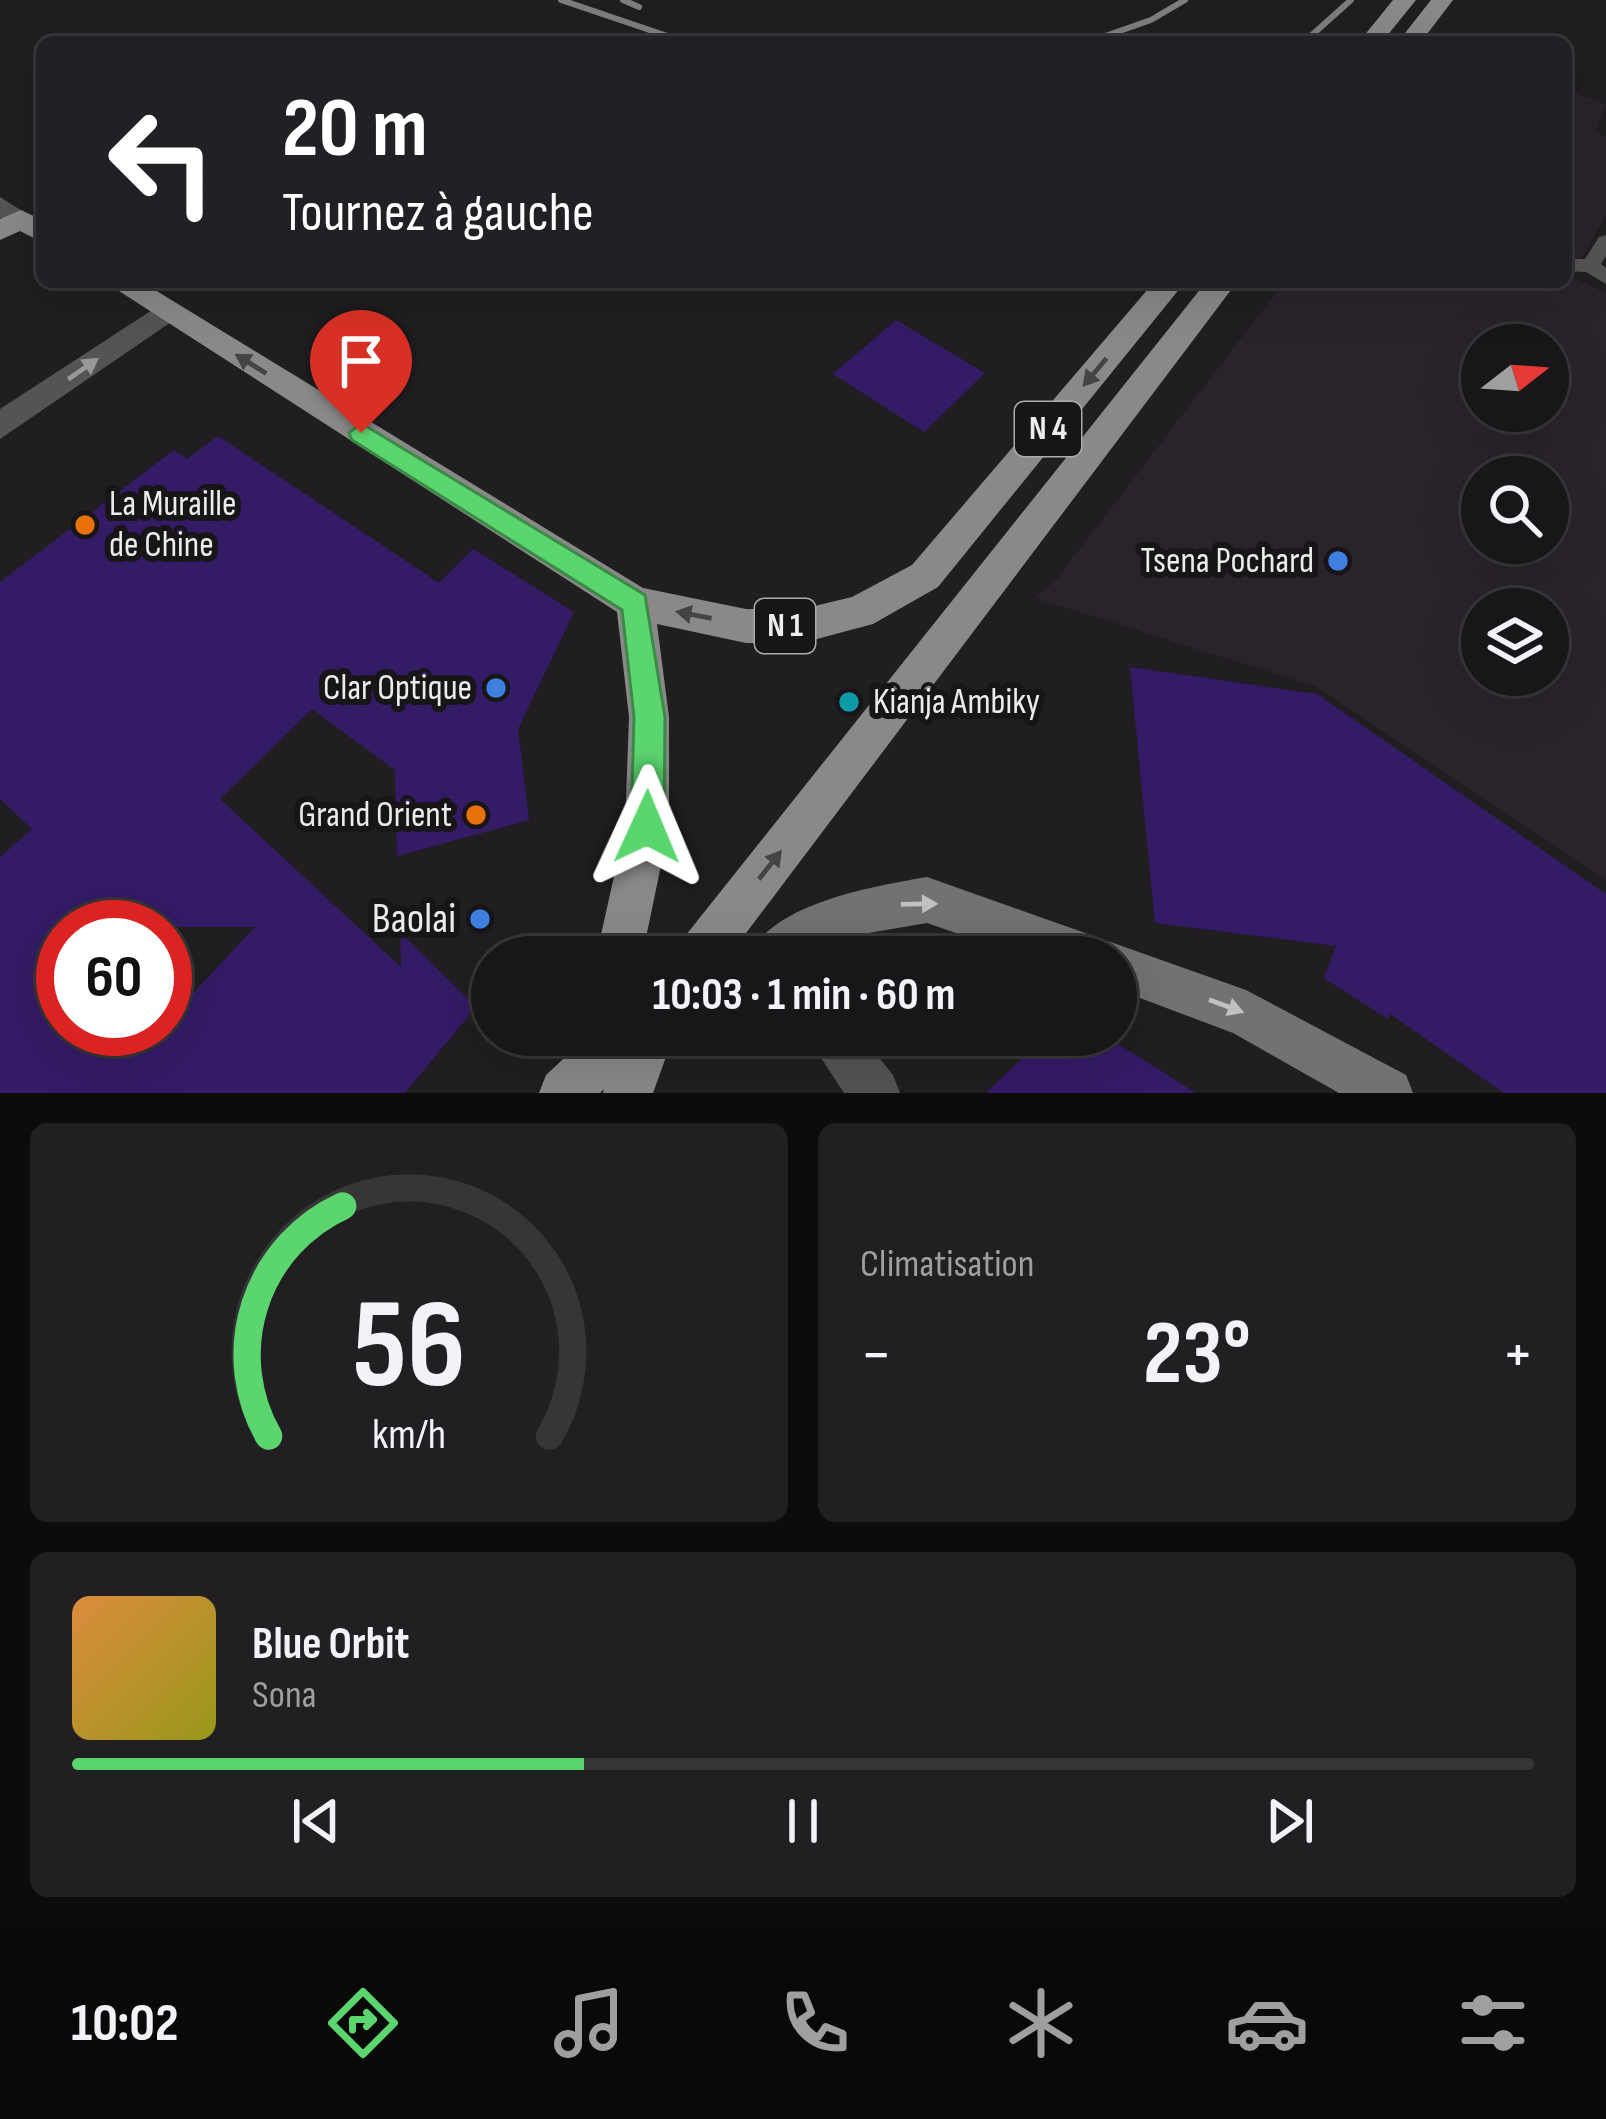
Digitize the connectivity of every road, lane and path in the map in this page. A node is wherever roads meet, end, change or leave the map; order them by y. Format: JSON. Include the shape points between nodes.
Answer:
{"nodes":[{"id":1,"x":1405,"y":0,"type":"edge"},
{"id":2,"x":1442,"y":0,"type":"edge"},
{"id":3,"x":1375,"y":36,"type":"edge"},
{"id":4,"x":1414,"y":36,"type":"edge"},
{"id":5,"x":1606,"y":241,"type":"edge"},
{"id":6,"x":1598,"y":272,"type":"edge"},
{"id":7,"x":130,"y":288,"type":"edge"},
{"id":8,"x":1165,"y":288,"type":"edge"},
{"id":9,"x":1217,"y":288,"type":"edge"},
{"id":10,"x":166,"y":311,"type":"junction"},
{"id":11,"x":0,"y":427,"type":"edge"},
{"id":12,"x":925,"y":576,"type":"joint"},
{"id":13,"x":635,"y":603,"type":"junction"},
{"id":14,"x":624,"y":936,"type":"edge"},
{"id":15,"x":715,"y":936,"type":"edge"},
{"id":16,"x":808,"y":936,"type":"edge"},
{"id":17,"x":1030,"y":936,"type":"edge"},
{"id":18,"x":1137,"y":974,"type":"edge"},
{"id":19,"x":846,"y":1056,"type":"edge"},
{"id":20,"x":875,"y":1093,"type":"edge"},
{"id":21,"x":1388,"y":1093,"type":"edge"}],
"edges":[{"from":1,"to":3,"type":"main road"},
{"from":2,"to":4,"type":"main road"},
{"from":5,"to":6,"type":"lane"},
{"from":7,"to":10,"type":"main road","number":"N 1"},
{"from":8,"to":12,"type":"main road","number":"N 4","one_way":true},
{"from":15,"to":9,"type":"main road","number":"N 4","one_way":true},
{"from":11,"to":10,"type":"street","one_way":true},
{"from":13,"to":10,"type":"main road","number":"N 1","one_way":true},
{"from":12,"to":13,"type":"main road","number":"N 1","one_way":true,"via":[[860,612],[802,626],[746,626]]},
{"from":13,"to":14,"type":"main road","via":[[650,717],[647,827]]},
{"from":16,"to":17,"type":"main road","one_way":true,"via":[[844,914],[927,900]]},
{"from":18,"to":21,"type":"main road","one_way":true,"via":[[1246,1014]]},
{"from":19,"to":20,"type":"street"}]}
